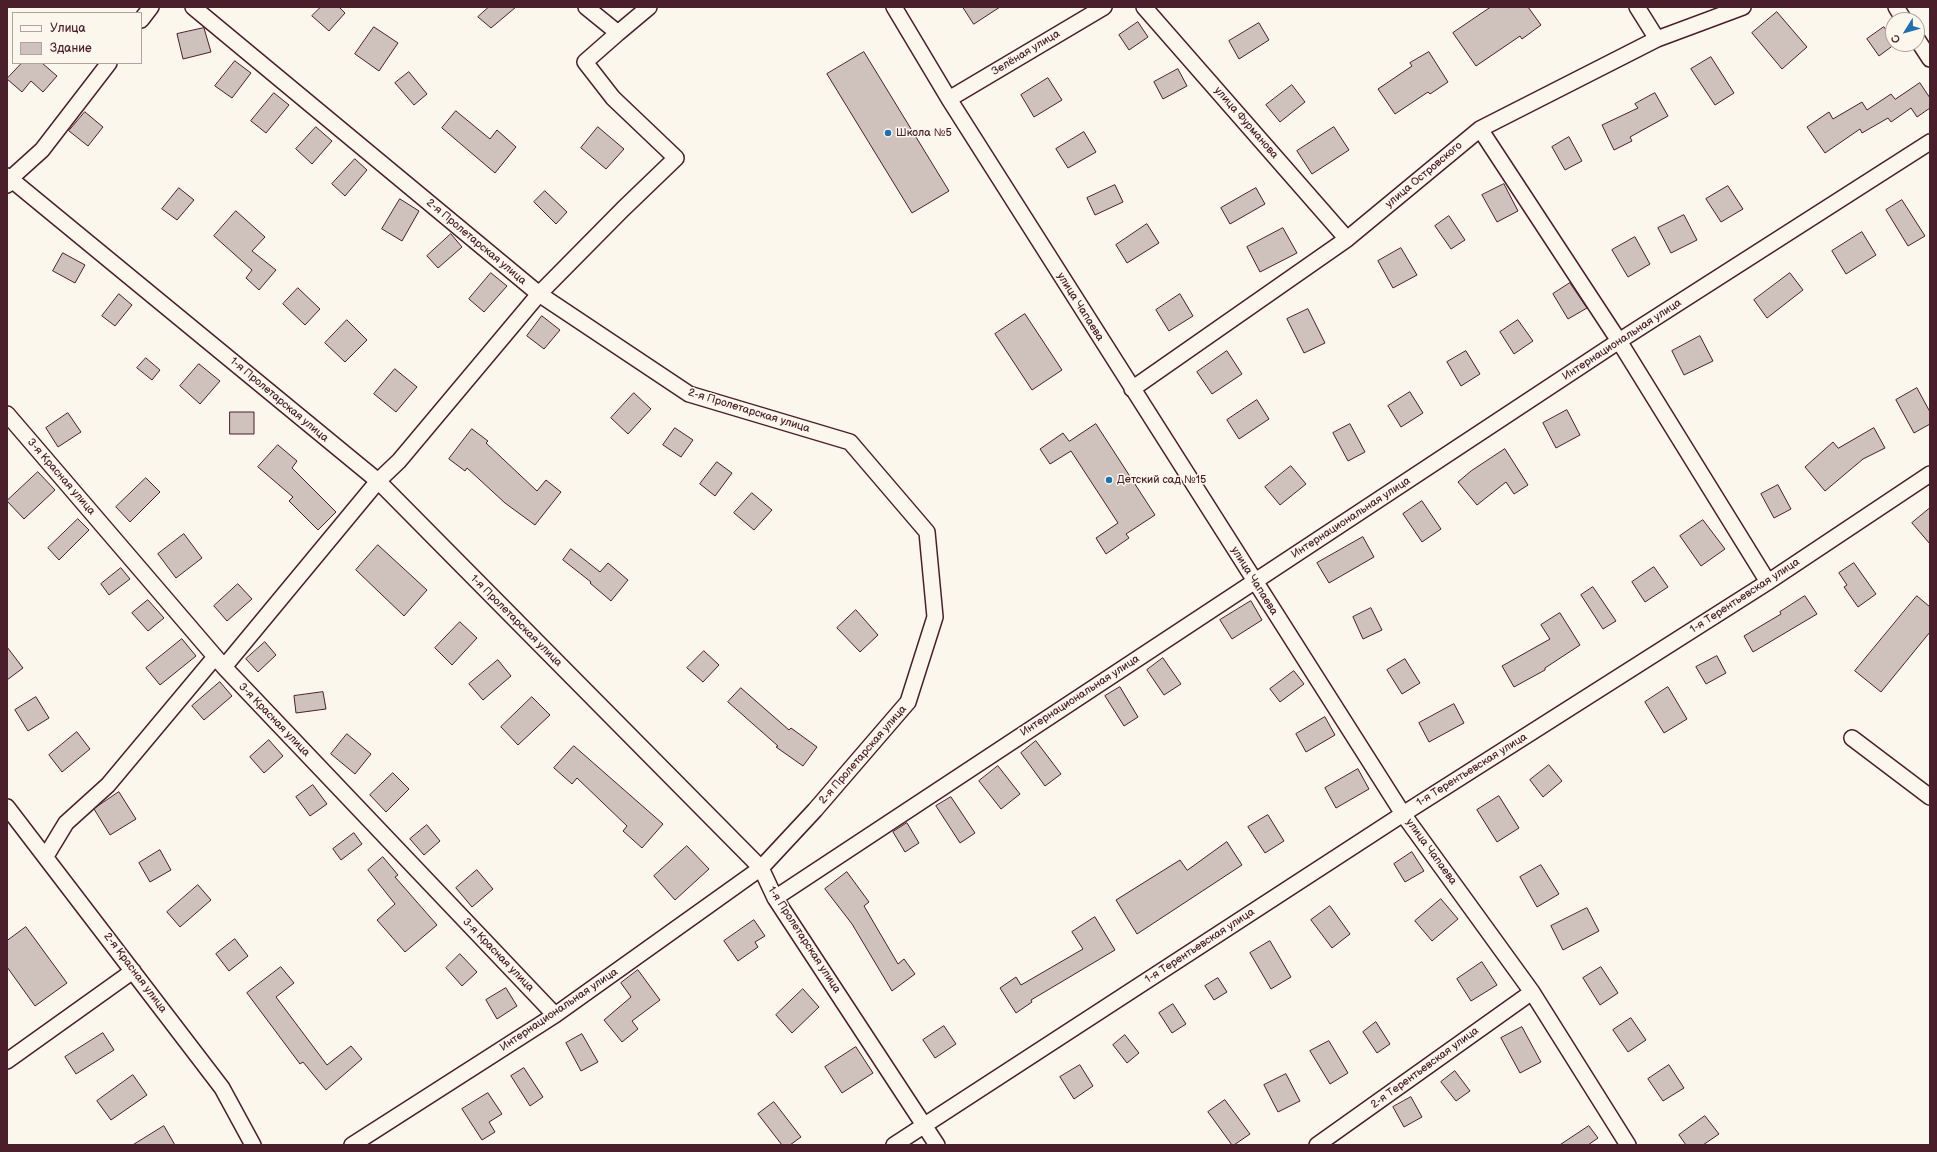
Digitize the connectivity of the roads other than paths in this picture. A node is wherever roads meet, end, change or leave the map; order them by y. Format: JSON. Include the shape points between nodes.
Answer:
{"nodes":[{"id":1,"x":151,"y":7,"type":"edge"},
{"id":2,"x":193,"y":7,"type":"edge"},
{"id":3,"x":586,"y":7,"type":"edge"},
{"id":4,"x":649,"y":7,"type":"edge"},
{"id":5,"x":894,"y":7,"type":"edge"},
{"id":6,"x":1104,"y":7,"type":"edge"},
{"id":7,"x":1144,"y":7,"type":"edge"},
{"id":8,"x":1637,"y":7,"type":"edge"},
{"id":9,"x":1743,"y":7,"type":"edge"},
{"id":10,"x":142,"y":19,"type":"edge"},
{"id":11,"x":618,"y":34,"type":"junction"},
{"id":12,"x":1657,"y":40,"type":"junction"},
{"id":13,"x":108,"y":64,"type":"edge"},
{"id":14,"x":949,"y":99,"type":"junction"},
{"id":15,"x":1480,"y":129,"type":"junction"},
{"id":16,"x":1930,"y":142,"type":"edge"},
{"id":17,"x":8,"y":179,"type":"edge"},
{"id":18,"x":1347,"y":240,"type":"junction"},
{"id":19,"x":539,"y":294,"type":"junction"},
{"id":20,"x":1619,"y":341,"type":"junction"},
{"id":21,"x":1132,"y":389,"type":"junction"},
{"id":22,"x":7,"y":414,"type":"edge"},
{"id":23,"x":1930,"y":474,"type":"edge"},
{"id":24,"x":378,"y":481,"type":"junction"},
{"id":25,"x":1254,"y":582,"type":"junction"},
{"id":26,"x":1768,"y":582,"type":"junction"},
{"id":27,"x":220,"y":662,"type":"junction"},
{"id":28,"x":1852,"y":738,"type":"dead end"},
{"id":29,"x":1930,"y":797,"type":"edge"},
{"id":30,"x":7,"y":807,"type":"edge"},
{"id":31,"x":1403,"y":814,"type":"junction"},
{"id":32,"x":46,"y":856,"type":"junction"},
{"id":33,"x":761,"y":868,"type":"junction"},
{"id":34,"x":775,"y":898,"type":"junction"},
{"id":35,"x":133,"y":971,"type":"junction"},
{"id":36,"x":1532,"y":992,"type":"junction"},
{"id":37,"x":555,"y":1015,"type":"junction"},
{"id":38,"x":7,"y":1062,"type":"edge"},
{"id":39,"x":926,"y":1125,"type":"junction"},
{"id":40,"x":253,"y":1145,"type":"edge"},
{"id":41,"x":352,"y":1145,"type":"edge"},
{"id":42,"x":894,"y":1145,"type":"edge"},
{"id":43,"x":937,"y":1145,"type":"edge"},
{"id":44,"x":1317,"y":1145,"type":"edge"},
{"id":45,"x":1628,"y":1145,"type":"edge"}],
"edges":[{"from":1,"to":10,"type":"street"},
{"from":2,"to":19,"type":"street","name":"2-я Пролетарская улица"},
{"from":3,"to":11,"type":"street"},
{"from":4,"to":11,"type":"street"},
{"from":5,"to":14,"type":"street","name":"улица Чапаева"},
{"from":6,"to":14,"type":"street","name":"Зелёная улица"},
{"from":7,"to":18,"type":"street","name":"улица Фурманова"},
{"from":8,"to":12,"type":"street"},
{"from":9,"to":12,"type":"street","name":"улица Островского"},
{"from":11,"to":19,"type":"street","via":[[585,62],[614,98],[676,158]]},
{"from":12,"to":15,"type":"street","name":"улица Островского"},
{"from":13,"to":17,"type":"street","via":[[42,150]]},
{"from":14,"to":21,"type":"street","name":"улица Чапаева"},
{"from":15,"to":18,"type":"street","name":"улица Островского"},
{"from":15,"to":20,"type":"street"},
{"from":16,"to":20,"type":"street","name":"Интернациональная улица"},
{"from":17,"to":24,"type":"street","name":"1-я Пролетарская улица"},
{"from":18,"to":21,"type":"street","name":"улица Островского"},
{"from":19,"to":24,"type":"street","via":[[399,461]]},
{"from":19,"to":33,"type":"street","name":"2-я Пролетарская улица","via":[[688,394],[850,442],[927,532],[935,617],[908,702]]},
{"from":20,"to":25,"type":"street","name":"Интернациональная улица"},
{"from":20,"to":26,"type":"street"},
{"from":21,"to":25,"type":"street","name":"улица Чапаева"},
{"from":22,"to":27,"type":"street","name":"3-я Красная улица"},
{"from":23,"to":26,"type":"street","name":"1-я Терентьевская улица"},
{"from":24,"to":27,"type":"street"},
{"from":24,"to":33,"type":"street","name":"1-я Пролетарская улица"},
{"from":25,"to":31,"type":"street","name":"улица Чапаева"},
{"from":25,"to":34,"type":"street","name":"Интернациональная улица"},
{"from":26,"to":31,"type":"street","name":"1-я Терентьевская улица"},
{"from":27,"to":32,"type":"street","via":[[108,784],[66,823]]},
{"from":27,"to":37,"type":"street","name":"3-я Красная улица"},
{"from":28,"to":29,"type":"street"},
{"from":30,"to":32,"type":"street","name":"2-я Красная улица"},
{"from":31,"to":36,"type":"street","name":"улица Чапаева"},
{"from":31,"to":39,"type":"street","name":"1-я Терентьевская улица"},
{"from":32,"to":35,"type":"street","name":"2-я Красная улица"},
{"from":33,"to":34,"type":"street","name":"1-я Пролетарская улица"},
{"from":33,"to":37,"type":"street","name":"Интернациональная улица"},
{"from":34,"to":39,"type":"street","name":"1-я Пролетарская улица"},
{"from":35,"to":38,"type":"street"},
{"from":35,"to":40,"type":"street","name":"2-я Красная улица","via":[[222,1088]]},
{"from":36,"to":44,"type":"street","name":"2-я Терентьевская улица"},
{"from":36,"to":45,"type":"street","name":"улица Чапаева"},
{"from":37,"to":41,"type":"street","name":"Интернациональная улица"},
{"from":39,"to":42,"type":"street","name":"1-я Терентьевская улица"},
{"from":39,"to":43,"type":"street","name":"1-я Пролетарская улица"}]}
